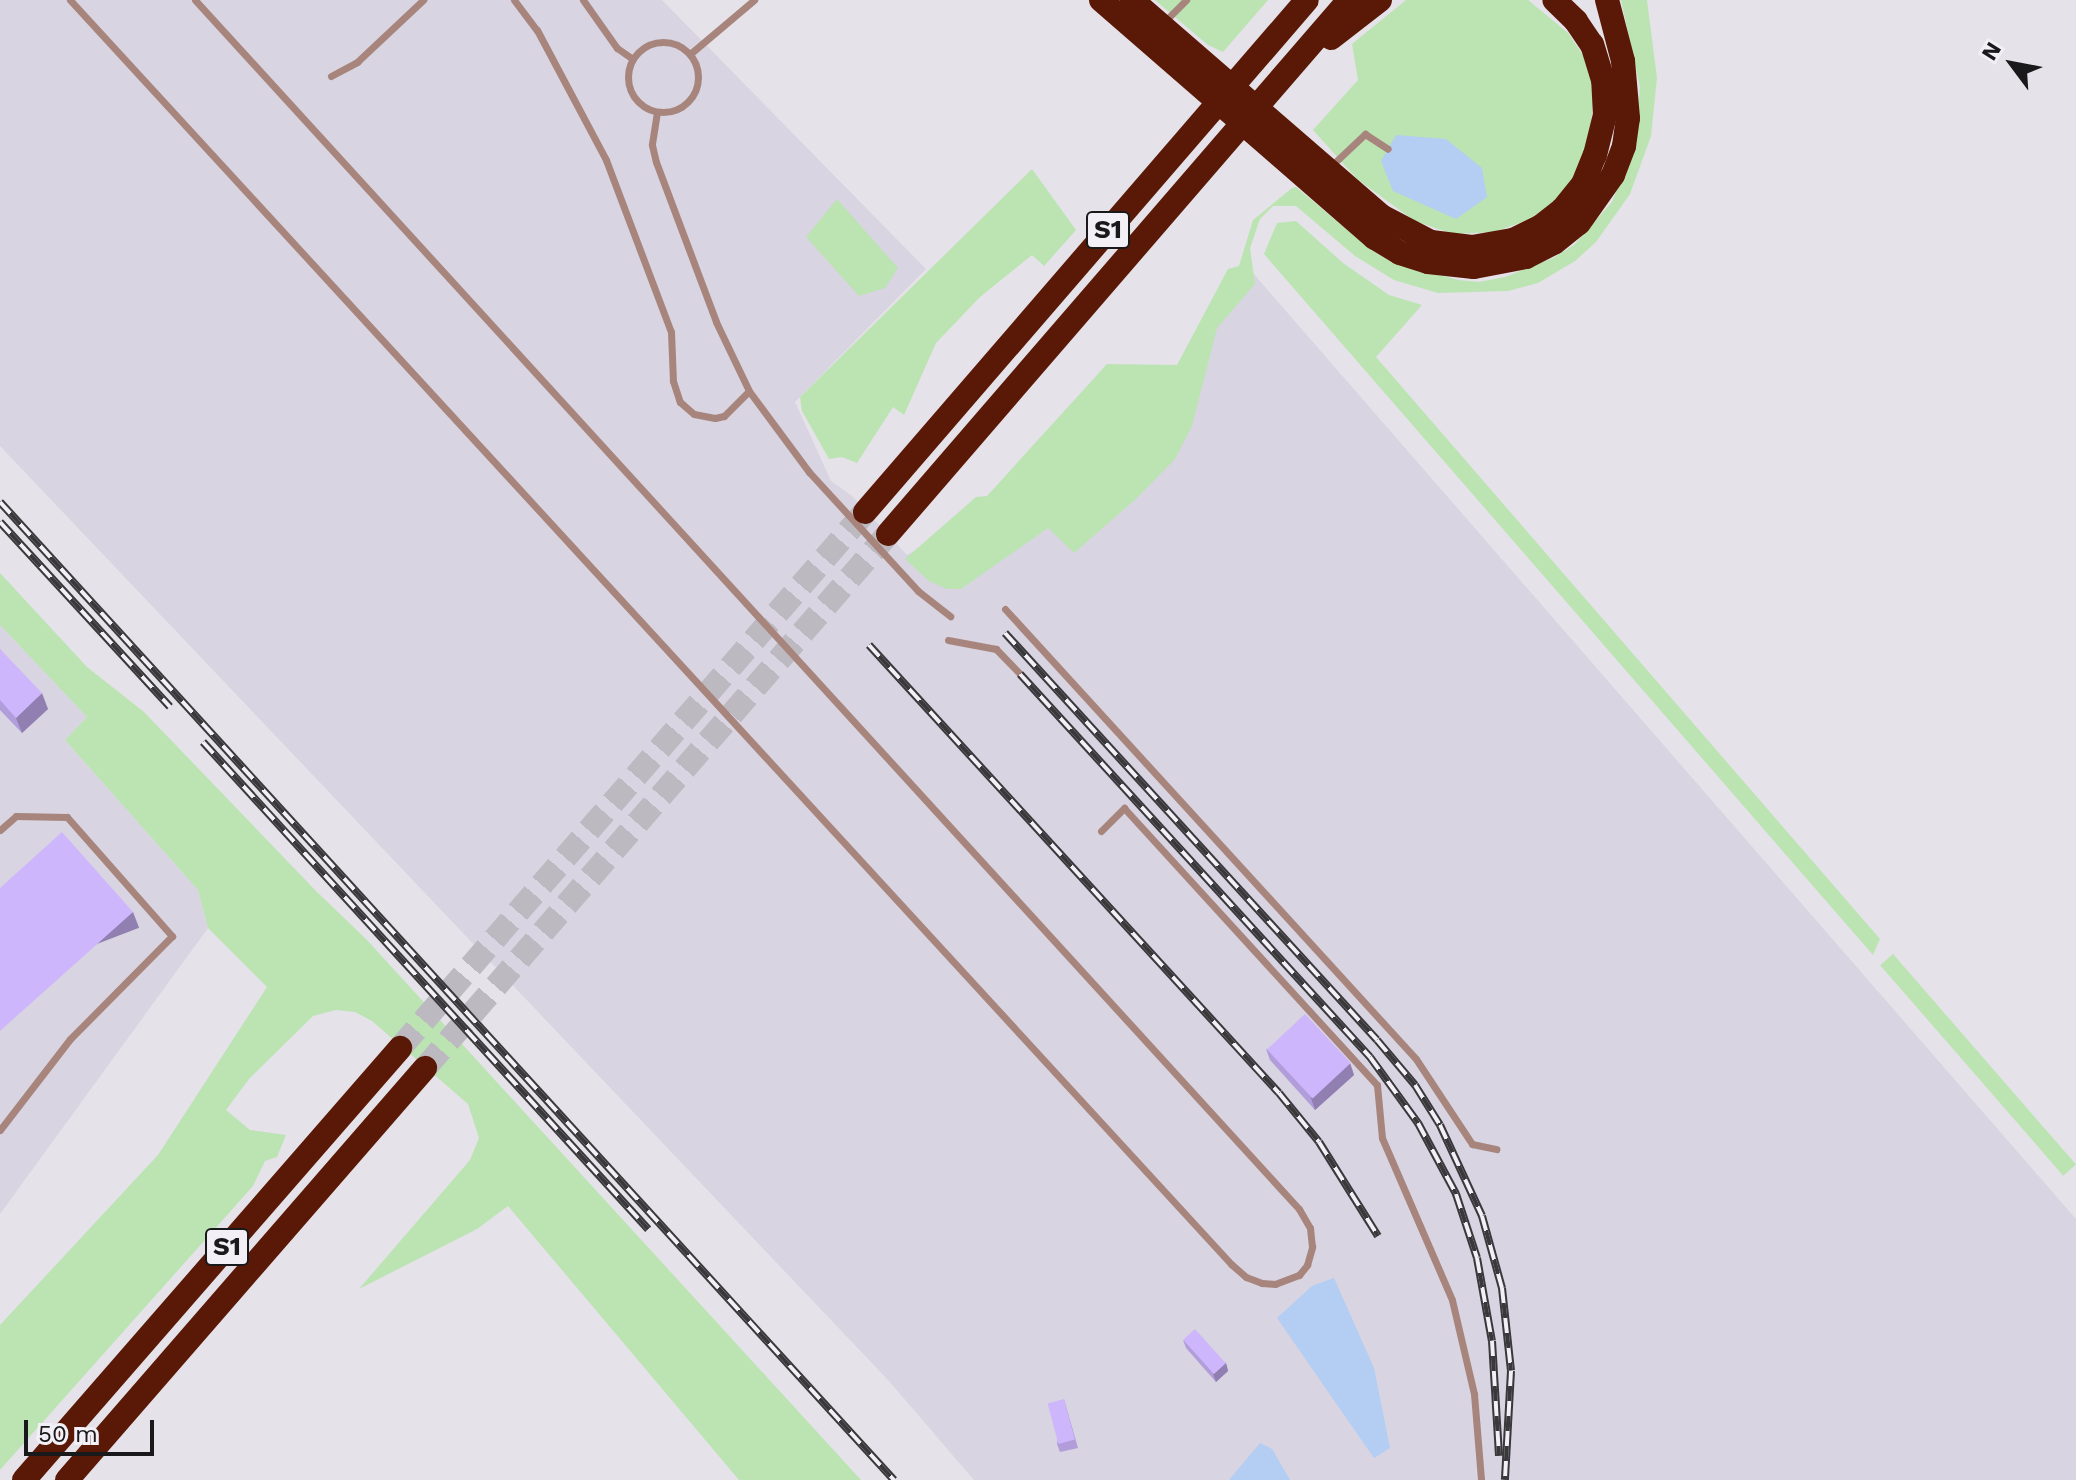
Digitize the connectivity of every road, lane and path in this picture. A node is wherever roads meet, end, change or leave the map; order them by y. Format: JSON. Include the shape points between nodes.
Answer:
{"nodes":[{"id":1,"x":70,"y":0,"type":"edge"},
{"id":2,"x":195,"y":0,"type":"edge"},
{"id":3,"x":423,"y":0,"type":"edge"},
{"id":4,"x":514,"y":0,"type":"edge"},
{"id":5,"x":583,"y":0,"type":"edge"},
{"id":6,"x":754,"y":0,"type":"edge"},
{"id":7,"x":1101,"y":0,"type":"edge"},
{"id":8,"x":1132,"y":0,"type":"edge"},
{"id":9,"x":1186,"y":0,"type":"edge"},
{"id":10,"x":1296,"y":0,"type":"edge"},
{"id":11,"x":1307,"y":0,"type":"edge"},
{"id":12,"x":1349,"y":0,"type":"edge"},
{"id":13,"x":1380,"y":0,"type":"edge"},
{"id":14,"x":1554,"y":0,"type":"edge"},
{"id":15,"x":1607,"y":0,"type":"edge"},
{"id":16,"x":1278,"y":34,"type":"junction"},
{"id":17,"x":1167,"y":41,"type":"junction"},
{"id":18,"x":690,"y":54,"type":"junction"},
{"id":19,"x":633,"y":59,"type":"junction"},
{"id":20,"x":331,"y":76,"type":"dead end"},
{"id":21,"x":1272,"y":89,"type":"junction"},
{"id":22,"x":657,"y":112,"type":"junction"},
{"id":23,"x":1388,"y":149,"type":"dead end"},
{"id":24,"x":1310,"y":165,"type":"junction"},
{"id":25,"x":749,"y":391,"type":"junction"},
{"id":26,"x":865,"y":512,"type":"tunnel mouth"},
{"id":27,"x":888,"y":534,"type":"tunnel mouth"},
{"id":28,"x":1005,"y":609,"type":"dead end"},
{"id":29,"x":950,"y":616,"type":"dead end"},
{"id":30,"x":948,"y":640,"type":"dead end"},
{"id":31,"x":1020,"y":674,"type":"dead end"},
{"id":32,"x":0,"y":830,"type":"edge"},
{"id":33,"x":1101,"y":831,"type":"dead end"},
{"id":34,"x":400,"y":1048,"type":"tunnel mouth"},
{"id":35,"x":425,"y":1068,"type":"tunnel mouth"},
{"id":36,"x":0,"y":1130,"type":"edge"},
{"id":37,"x":1496,"y":1149,"type":"dead end"},
{"id":38,"x":24,"y":1480,"type":"edge"},
{"id":39,"x":67,"y":1480,"type":"edge"},
{"id":40,"x":1481,"y":1480,"type":"edge"}],
"edges":[{"from":1,"to":2,"type":"lane","via":[[1231,1264],[1262,1283],[1299,1275],[1312,1247],[1310,1228],[1299,1209]]},
{"from":3,"to":20,"type":"lane","via":[[357,62]]},
{"from":4,"to":25,"type":"lane","via":[[537,30],[606,160],[671,332],[673,381],[680,402],[694,414],[715,418],[724,416]]},
{"from":5,"to":19,"type":"lane","via":[[617,48]]},
{"from":6,"to":18,"type":"lane"},
{"from":7,"to":17,"type":"highway"},
{"from":8,"to":17,"type":"highway"},
{"from":9,"to":17,"type":"lane"},
{"from":10,"to":16,"type":"highway"},
{"from":11,"to":16,"type":"highway","number":"S1"},
{"from":12,"to":21,"type":"highway","number":"S1"},
{"from":13,"to":21,"type":"highway"},
{"from":14,"to":24,"type":"highway","via":[[1592,45],[1603,80],[1605,115],[1583,184],[1540,227],[1513,240],[1472,247],[1431,242],[1381,216]]},
{"from":15,"to":24,"type":"highway","via":[[1623,61],[1628,118],[1624,146],[1598,200],[1554,243],[1501,264],[1450,267],[1428,262],[1375,238]]},
{"from":16,"to":26,"type":"highway","number":"S1"},
{"from":17,"to":24,"type":"highway"},
{"from":18,"to":19,"type":"lane","via":[[678,45],[656,42]]},
{"from":18,"to":22,"type":"lane","via":[[699,72],[694,95],[676,111]]},
{"from":19,"to":22,"type":"lane","via":[[628,74],[633,96]]},
{"from":21,"to":27,"type":"highway","number":"S1"},
{"from":22,"to":25,"type":"lane","via":[[652,145],[656,162],[716,322]]},
{"from":23,"to":24,"type":"lane","via":[[1365,134]]},
{"from":25,"to":29,"type":"lane","via":[[809,472],[918,591]]},
{"from":28,"to":37,"type":"lane","via":[[1416,1059],[1472,1144]]},
{"from":30,"to":31,"type":"lane","via":[[996,649]]},
{"from":32,"to":36,"type":"lane","via":[[16,816],[67,817],[172,936],[70,1039]]},
{"from":33,"to":40,"type":"lane","via":[[1124,808],[1377,1085],[1382,1138],[1452,1300],[1474,1394]]},
{"from":34,"to":38,"type":"highway","number":"S1"},
{"from":35,"to":39,"type":"highway","number":"S1"}]}
